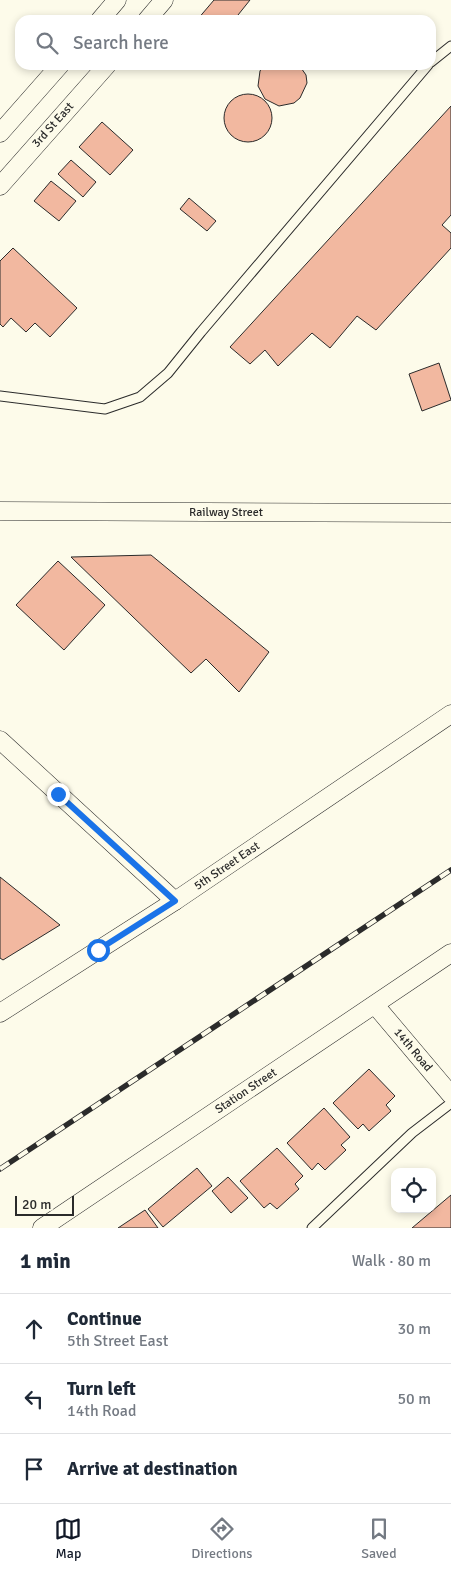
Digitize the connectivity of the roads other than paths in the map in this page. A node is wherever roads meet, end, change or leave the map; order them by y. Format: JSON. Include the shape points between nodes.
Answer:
{"nodes":[{"id":1,"x":117,"y":0,"type":"edge"},
{"id":2,"x":164,"y":0,"type":"edge"},
{"id":3,"x":104,"y":15,"type":"edge"},
{"id":4,"x":151,"y":15,"type":"edge"},
{"id":5,"x":451,"y":46,"type":"edge"},
{"id":6,"x":436,"y":58,"type":"edge"},
{"id":7,"x":56,"y":70,"type":"edge"},
{"id":8,"x":103,"y":70,"type":"edge"},
{"id":9,"x":424,"y":70,"type":"edge"},
{"id":10,"x":0,"y":132,"type":"edge"},
{"id":11,"x":0,"y":186,"type":"edge"},
{"id":12,"x":0,"y":396,"type":"edge"},
{"id":13,"x":0,"y":511,"type":"edge"},
{"id":14,"x":451,"y":513,"type":"edge"},
{"id":15,"x":451,"y":714,"type":"edge"},
{"id":16,"x":0,"y":740,"type":"edge"},
{"id":17,"x":175,"y":901,"type":"junction"},
{"id":18,"x":451,"y":953,"type":"edge"},
{"id":19,"x":375,"y":1005,"type":"junction"},
{"id":20,"x":0,"y":1013,"type":"edge"},
{"id":21,"x":451,"y":1095,"type":"edge"},
{"id":22,"x":451,"y":1103,"type":"edge"},
{"id":23,"x":42,"y":1228,"type":"edge"},
{"id":24,"x":312,"y":1228,"type":"edge"}],
"edges":[{"from":1,"to":3,"type":"street"},
{"from":2,"to":4,"type":"street"},
{"from":5,"to":6,"type":"lane"},
{"from":7,"to":10,"type":"street"},
{"from":8,"to":11,"type":"street","name":"3rd St East"},
{"from":9,"to":12,"type":"lane","via":[[168,374],[140,397],[105,409]]},
{"from":13,"to":14,"type":"street","name":"Railway Street"},
{"from":15,"to":17,"type":"street","name":"5th Street East"},
{"from":16,"to":17,"type":"street"},
{"from":17,"to":20,"type":"street","name":"5th Street East"},
{"from":18,"to":19,"type":"street","name":"Station Street"},
{"from":19,"to":21,"type":"street","name":"14th Road"},
{"from":19,"to":23,"type":"street","name":"Station Street"},
{"from":22,"to":24,"type":"lane","via":[[412,1133]]}]}
